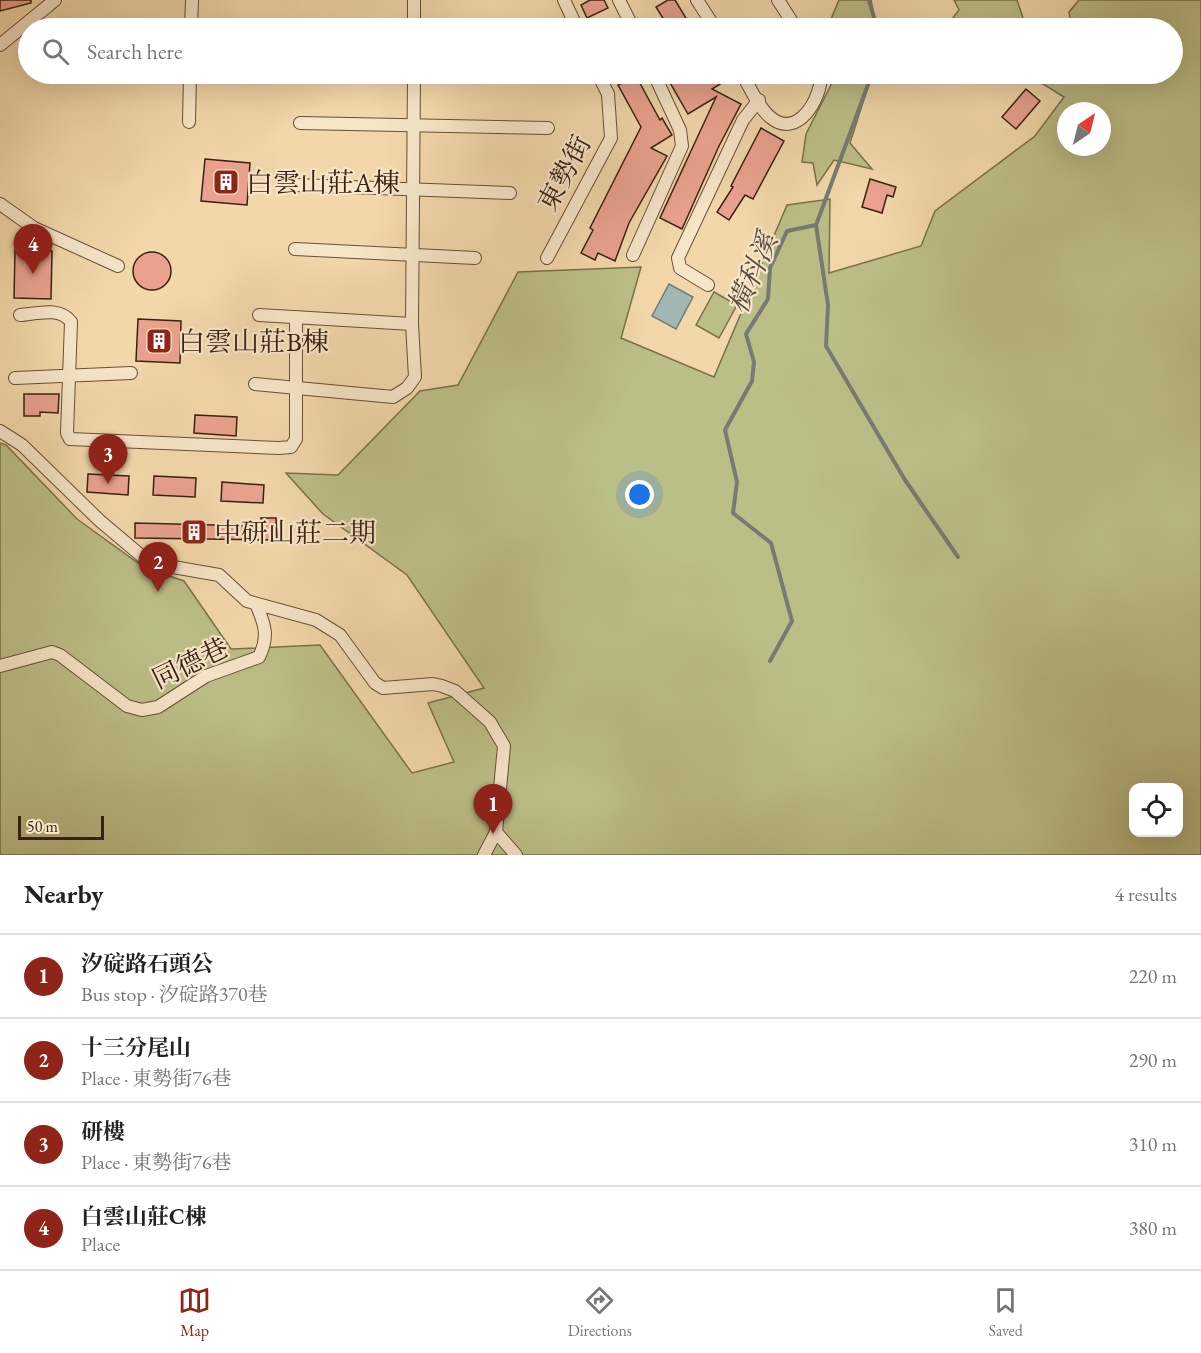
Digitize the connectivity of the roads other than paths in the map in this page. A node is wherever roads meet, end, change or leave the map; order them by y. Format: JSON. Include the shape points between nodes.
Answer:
{"nodes":[{"id":1,"x":56,"y":0,"type":"edge"},
{"id":2,"x":192,"y":0,"type":"edge"},
{"id":3,"x":414,"y":0,"type":"edge"},
{"id":4,"x":564,"y":0,"type":"edge"},
{"id":5,"x":619,"y":0,"type":"edge"},
{"id":6,"x":697,"y":0,"type":"edge"},
{"id":7,"x":778,"y":0,"type":"edge"},
{"id":8,"x":34,"y":18,"type":"edge"},
{"id":9,"x":191,"y":18,"type":"edge"},
{"id":10,"x":414,"y":18,"type":"edge"},
{"id":11,"x":572,"y":18,"type":"edge"},
{"id":12,"x":628,"y":18,"type":"edge"},
{"id":13,"x":709,"y":18,"type":"edge"},
{"id":14,"x":790,"y":18,"type":"edge"},
{"id":15,"x":18,"y":31,"type":"edge"},
{"id":16,"x":0,"y":45,"type":"edge"},
{"id":17,"x":190,"y":84,"type":"edge"},
{"id":18,"x":414,"y":84,"type":"edge"},
{"id":19,"x":603,"y":84,"type":"edge"},
{"id":20,"x":659,"y":84,"type":"edge"},
{"id":21,"x":749,"y":84,"type":"edge"},
{"id":22,"x":819,"y":84,"type":"edge"},
{"id":23,"x":759,"y":100,"type":"junction"},
{"id":24,"x":189,"y":122,"type":"dead end"},
{"id":25,"x":300,"y":123,"type":"dead end"},
{"id":26,"x":413,"y":125,"type":"junction"},
{"id":27,"x":548,"y":128,"type":"dead end"},
{"id":28,"x":296,"y":185,"type":"dead end"},
{"id":29,"x":413,"y":190,"type":"junction"},
{"id":30,"x":510,"y":193,"type":"dead end"},
{"id":31,"x":0,"y":204,"type":"edge"},
{"id":32,"x":295,"y":249,"type":"dead end"},
{"id":33,"x":412,"y":254,"type":"junction"},
{"id":34,"x":633,"y":255,"type":"dead end"},
{"id":35,"x":475,"y":258,"type":"dead end"},
{"id":36,"x":547,"y":258,"type":"dead end"},
{"id":37,"x":118,"y":266,"type":"dead end"},
{"id":38,"x":708,"y":285,"type":"dead end"},
{"id":39,"x":20,"y":315,"type":"dead end"},
{"id":40,"x":259,"y":315,"type":"dead end"},
{"id":41,"x":296,"y":317,"type":"junction"},
{"id":42,"x":412,"y":324,"type":"junction"},
{"id":43,"x":131,"y":373,"type":"dead end"},
{"id":44,"x":70,"y":376,"type":"junction"},
{"id":45,"x":15,"y":378,"type":"dead end"},
{"id":46,"x":255,"y":384,"type":"dead end"},
{"id":47,"x":296,"y":388,"type":"junction"},
{"id":48,"x":0,"y":431,"type":"edge"},
{"id":49,"x":257,"y":606,"type":"junction"},
{"id":50,"x":0,"y":666,"type":"edge"},
{"id":51,"x":496,"y":832,"type":"junction"},
{"id":52,"x":484,"y":855,"type":"edge"},
{"id":53,"x":516,"y":855,"type":"edge"}],
"edges":[{"from":1,"to":8,"type":"street"},
{"from":2,"to":9,"type":"street"},
{"from":3,"to":10,"type":"street"},
{"from":4,"to":11,"type":"street"},
{"from":5,"to":12,"type":"street"},
{"from":6,"to":13,"type":"street"},
{"from":7,"to":14,"type":"street"},
{"from":15,"to":16,"type":"street"},
{"from":17,"to":24,"type":"street"},
{"from":18,"to":26,"type":"street"},
{"from":19,"to":36,"type":"street","name":"東勢街","via":[[608,94],[610,138]]},
{"from":20,"to":34,"type":"street","via":[[680,130],[681,146]]},
{"from":21,"to":23,"type":"street"},
{"from":22,"to":23,"type":"street","via":[[817,99],[792,123],[772,119]]},
{"from":23,"to":38,"type":"street","via":[[743,120],[678,258],[680,268]]},
{"from":25,"to":26,"type":"street"},
{"from":26,"to":27,"type":"street"},
{"from":26,"to":29,"type":"street"},
{"from":28,"to":29,"type":"street"},
{"from":29,"to":30,"type":"street"},
{"from":29,"to":33,"type":"street"},
{"from":31,"to":37,"type":"street","via":[[34,228]]},
{"from":32,"to":33,"type":"street"},
{"from":33,"to":35,"type":"street"},
{"from":33,"to":42,"type":"street"},
{"from":39,"to":44,"type":"street","via":[[55,312],[68,317]]},
{"from":40,"to":41,"type":"street"},
{"from":41,"to":42,"type":"street"},
{"from":41,"to":47,"type":"street"},
{"from":42,"to":47,"type":"street","via":[[415,377],[393,397]]},
{"from":43,"to":44,"type":"street"},
{"from":44,"to":45,"type":"street"},
{"from":44,"to":47,"type":"street","via":[[68,437],[73,440],[291,447],[296,439]]},
{"from":46,"to":47,"type":"street"},
{"from":48,"to":49,"type":"street","via":[[22,445],[144,558],[156,564],[219,575]]},
{"from":49,"to":50,"type":"street","name":"同德巷","via":[[266,626],[266,644],[259,657],[206,676],[158,706],[142,710],[127,706],[52,652]]},
{"from":49,"to":51,"type":"street","via":[[316,620],[340,635],[375,683],[383,688],[442,686],[490,722],[504,746]]},
{"from":51,"to":52,"type":"street"},
{"from":51,"to":53,"type":"street"}]}
